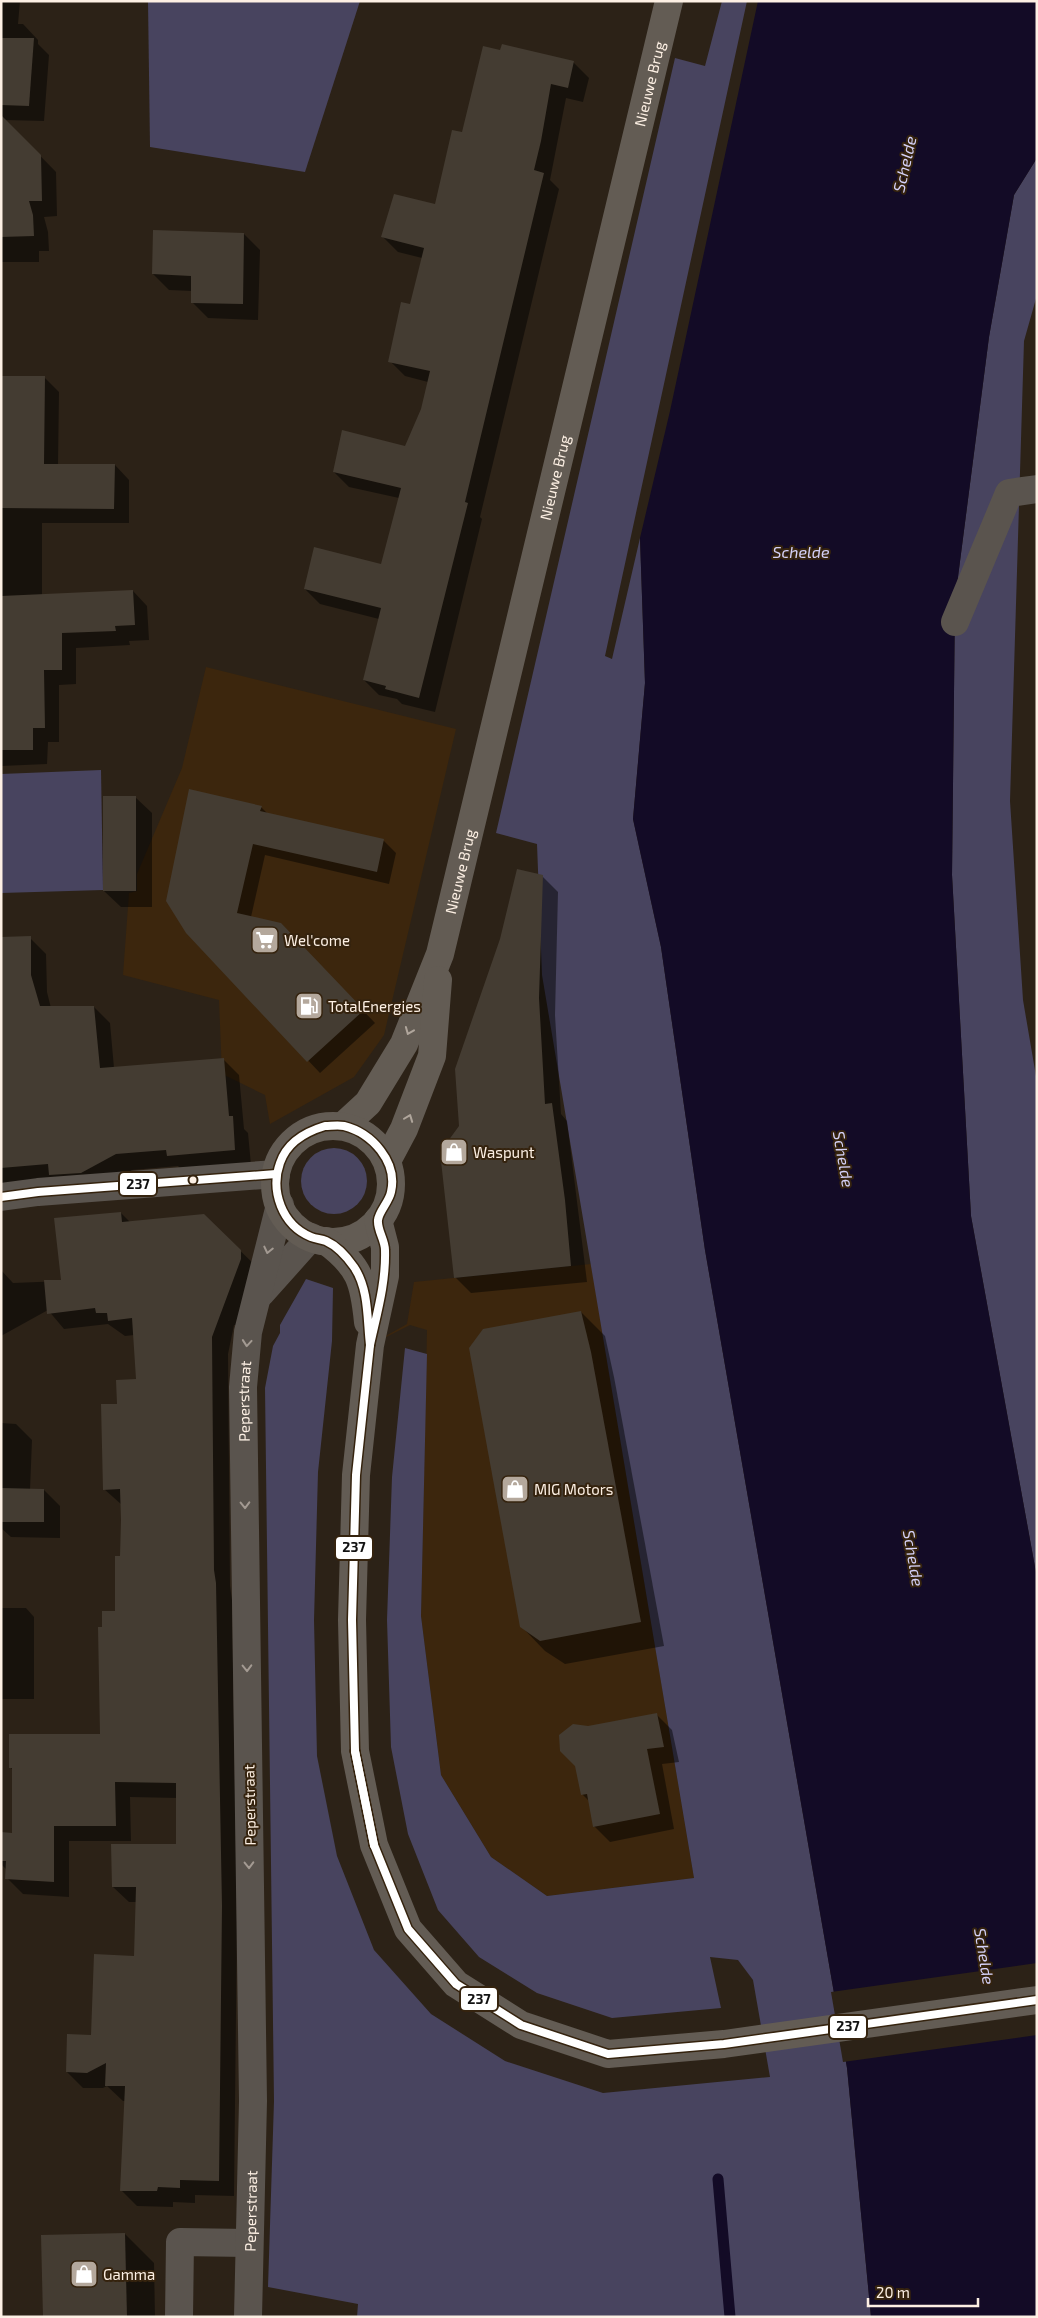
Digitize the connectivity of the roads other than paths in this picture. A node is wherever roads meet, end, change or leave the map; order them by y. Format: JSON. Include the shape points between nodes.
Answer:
{"nodes":[{"id":1,"x":669,"y":1,"type":"edge"},
{"id":2,"x":1037,"y":489,"type":"edge"},
{"id":3,"x":954,"y":622,"type":"dead end"},
{"id":4,"x":440,"y":954,"type":"junction"},
{"id":5,"x":343,"y":1126,"type":"junction"},
{"id":6,"x":387,"y":1161,"type":"junction"},
{"id":7,"x":276,"y":1174,"type":"junction"},
{"id":8,"x":1,"y":1197,"type":"edge"},
{"id":9,"x":280,"y":1205,"type":"junction"},
{"id":10,"x":378,"y":1220,"type":"junction"},
{"id":11,"x":319,"y":1239,"type":"junction"},
{"id":12,"x":258,"y":1296,"type":"junction"},
{"id":13,"x":370,"y":1345,"type":"junction"},
{"id":14,"x":1037,"y":2000,"type":"edge"},
{"id":15,"x":248,"y":2243,"type":"junction"},
{"id":16,"x":179,"y":2317,"type":"edge"},
{"id":17,"x":248,"y":2317,"type":"edge"}],
"edges":[{"from":1,"to":4,"type":"main road","name":"Nieuwe Brug"},
{"from":2,"to":3,"type":"street","via":[[1009,493]]},
{"from":4,"to":5,"type":"main road","name":"Nieuwe Brug","one_way":true,"via":[[404,1044],[368,1102]]},
{"from":6,"to":4,"type":"main road","name":"Nieuwe Brug","one_way":true,"via":[[404,1129],[432,1056]]},
{"from":5,"to":6,"type":"main road","via":[[361,1133],[377,1145]]},
{"from":5,"to":7,"type":"main road","via":[[325,1126],[307,1132],[293,1142],[282,1157]]},
{"from":6,"to":10,"type":"main road","via":[[391,1192]]},
{"from":7,"to":8,"type":"street"},
{"from":7,"to":9,"type":"main road"},
{"from":9,"to":11,"type":"main road","via":[[292,1224]]},
{"from":9,"to":12,"type":"street","name":"Peperstraat","one_way":true},
{"from":10,"to":11,"type":"main road","via":[[355,1237]]},
{"from":10,"to":13,"type":"main road","via":[[385,1247],[385,1276]]},
{"from":11,"to":12,"type":"street","name":"Peperstraat"},
{"from":11,"to":13,"type":"main road","via":[[344,1254],[354,1268],[364,1289]]},
{"from":12,"to":15,"type":"street","name":"Peperstraat","one_way":true,"via":[[248,1332],[243,1387],[253,2101]]},
{"from":13,"to":14,"type":"main road","via":[[356,1474],[352,1620],[355,1751],[374,1845],[408,1929],[456,1984],[522,2026],[608,2054],[724,2044]]},
{"from":15,"to":16,"type":"street","via":[[180,2242]]},
{"from":15,"to":17,"type":"street","name":"Peperstraat"}]}
